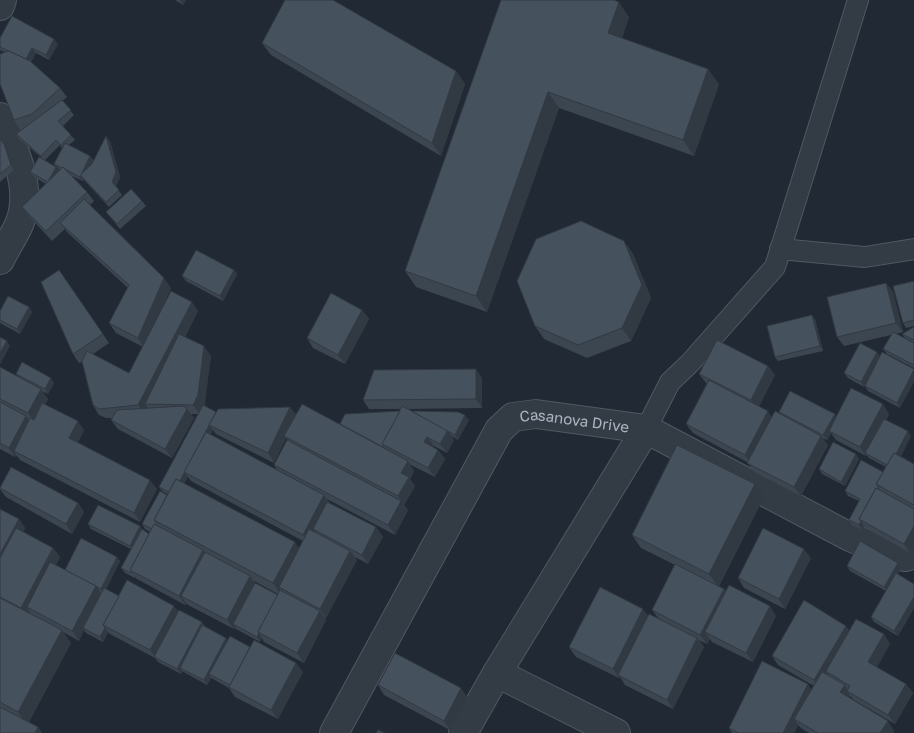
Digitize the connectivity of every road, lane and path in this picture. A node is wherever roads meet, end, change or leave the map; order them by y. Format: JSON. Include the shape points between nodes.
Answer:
{"nodes":[{"id":1,"x":2,"y":0,"type":"edge"},
{"id":2,"x":858,"y":0,"type":"edge"},
{"id":3,"x":0,"y":6,"type":"edge"},
{"id":4,"x":0,"y":117,"type":"edge"},
{"id":5,"x":914,"y":248,"type":"edge"},
{"id":6,"x":780,"y":249,"type":"junction"},
{"id":7,"x":0,"y":260,"type":"edge"},
{"id":8,"x":646,"y":429,"type":"junction"},
{"id":9,"x":914,"y":551,"type":"edge"},
{"id":10,"x":497,"y":673,"type":"junction"},
{"id":11,"x":334,"y":733,"type":"edge"},
{"id":12,"x":463,"y":733,"type":"edge"},
{"id":13,"x":616,"y":733,"type":"edge"}],
"edges":[{"from":1,"to":3,"type":"street"},
{"from":2,"to":6,"type":"lane"},
{"from":4,"to":7,"type":"street","via":[[16,152],[24,188],[20,221]]},
{"from":5,"to":6,"type":"lane","via":[[865,257]]},
{"from":6,"to":8,"type":"lane","via":[[775,267],[670,382]]},
{"from":8,"to":9,"type":"street","via":[[850,537],[890,554],[905,557]]},
{"from":8,"to":10,"type":"street","name":"Casanova Drive"},
{"from":8,"to":11,"type":"street","name":"Casanova Drive","via":[[536,414],[513,417],[498,430]]},
{"from":10,"to":12,"type":"street","name":"Casanova Drive"},
{"from":10,"to":13,"type":"street"}]}
